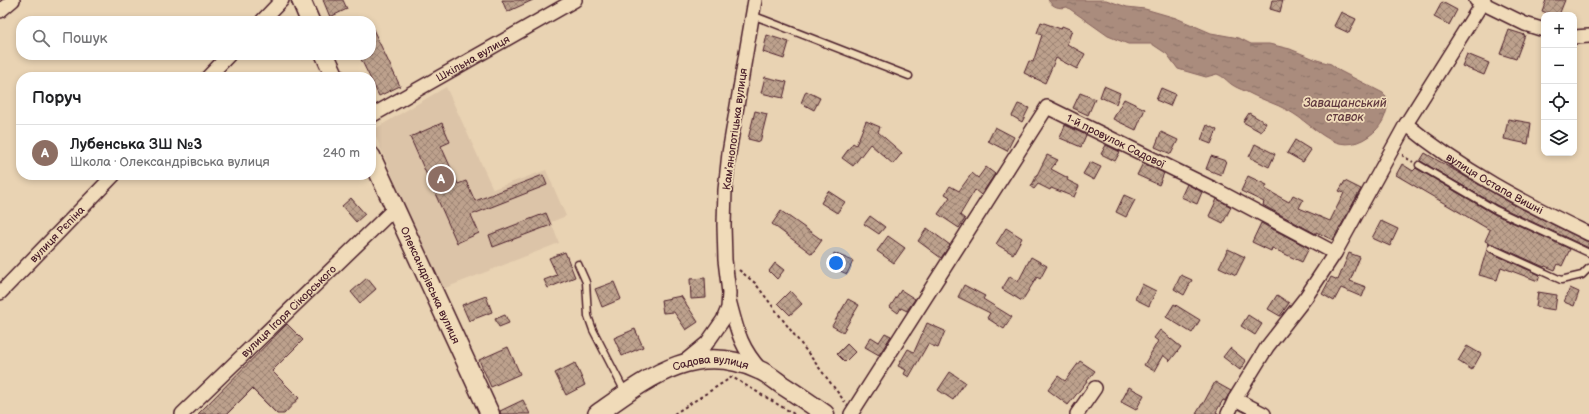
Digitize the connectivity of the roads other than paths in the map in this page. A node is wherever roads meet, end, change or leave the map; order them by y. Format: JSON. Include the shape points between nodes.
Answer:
{"nodes":[{"id":1,"x":13,"y":0,"type":"edge"},
{"id":2,"x":282,"y":0,"type":"edge"},
{"id":3,"x":301,"y":0,"type":"edge"},
{"id":4,"x":575,"y":0,"type":"edge"},
{"id":5,"x":755,"y":0,"type":"edge"},
{"id":6,"x":1481,"y":1,"type":"edge"},
{"id":7,"x":0,"y":11,"type":"edge"},
{"id":8,"x":752,"y":15,"type":"junction"},
{"id":9,"x":267,"y":16,"type":"edge"},
{"id":10,"x":308,"y":16,"type":"edge"},
{"id":11,"x":1541,"y":29,"type":"edge"},
{"id":12,"x":1577,"y":36,"type":"edge"},
{"id":13,"x":1589,"y":36,"type":"edge"},
{"id":14,"x":224,"y":60,"type":"edge"},
{"id":15,"x":327,"y":60,"type":"edge"},
{"id":16,"x":213,"y":72,"type":"edge"},
{"id":17,"x":333,"y":72,"type":"edge"},
{"id":18,"x":909,"y":76,"type":"dead end"},
{"id":19,"x":376,"y":113,"type":"edge"},
{"id":20,"x":1406,"y":124,"type":"junction"},
{"id":21,"x":1419,"y":166,"type":"road end"},
{"id":22,"x":376,"y":167,"type":"edge"},
{"id":23,"x":109,"y":180,"type":"edge"},
{"id":24,"x":395,"y":208,"type":"junction"},
{"id":25,"x":1589,"y":234,"type":"edge"},
{"id":26,"x":1491,"y":248,"type":"dead end"},
{"id":27,"x":1589,"y":253,"type":"edge"},
{"id":28,"x":1335,"y":254,"type":"junction"},
{"id":29,"x":578,"y":264,"type":"dead end"},
{"id":30,"x":1589,"y":268,"type":"edge"},
{"id":31,"x":0,"y":293,"type":"edge"},
{"id":32,"x":728,"y":299,"type":"junction"},
{"id":33,"x":684,"y":362,"type":"junction"},
{"id":34,"x":761,"y":370,"type":"junction"},
{"id":35,"x":1095,"y":388,"type":"dead end"},
{"id":36,"x":626,"y":393,"type":"junction"},
{"id":37,"x":1235,"y":399,"type":"junction"},
{"id":38,"x":852,"y":413,"type":"edge"},
{"id":39,"x":182,"y":414,"type":"edge"},
{"id":40,"x":490,"y":414,"type":"edge"},
{"id":41,"x":596,"y":414,"type":"edge"},
{"id":42,"x":825,"y":414,"type":"edge"},
{"id":43,"x":1077,"y":414,"type":"edge"},
{"id":44,"x":1228,"y":414,"type":"edge"},
{"id":45,"x":1264,"y":414,"type":"edge"}],
"edges":[{"from":1,"to":7,"type":"street"},
{"from":2,"to":9,"type":"street"},
{"from":3,"to":10,"type":"main road"},
{"from":4,"to":19,"type":"street","name":"Шкільна вулиця"},
{"from":5,"to":8,"type":"street","name":"Камʼянопотіцька вулиця"},
{"from":6,"to":11,"type":"street","via":[[1525,24]]},
{"from":6,"to":20,"type":"street"},
{"from":8,"to":18,"type":"lane"},
{"from":8,"to":32,"type":"street","name":"Камʼянопотіцька вулиця","via":[[726,182],[724,225]]},
{"from":12,"to":13,"type":"street"},
{"from":14,"to":16,"type":"street"},
{"from":15,"to":17,"type":"main road"},
{"from":20,"to":25,"type":"street","name":"вулиця Остапа Вишні","via":[[1458,163],[1500,189]]},
{"from":20,"to":28,"type":"street"},
{"from":21,"to":27,"type":"lane","via":[[1496,210]]},
{"from":22,"to":24,"type":"main road","name":"Олександрівська вулиця"},
{"from":23,"to":31,"type":"street","name":"вулиця Рєпіна"},
{"from":24,"to":39,"type":"street","name":"вулиця Ігоря Сікорського"},
{"from":24,"to":40,"type":"main road","name":"Олександрівська вулиця"},
{"from":26,"to":30,"type":"lane","via":[[1561,280],[1582,275]]},
{"from":28,"to":37,"type":"street","via":[[1267,347]]},
{"from":28,"to":38,"type":"street","name":"1-й провулок Садової","via":[[1220,192],[1047,107]]},
{"from":29,"to":36,"type":"lane","via":[[586,282],[588,316],[593,330]]},
{"from":32,"to":33,"type":"street","name":"Камʼянопотіцька вулиця","via":[[728,308],[723,320],[707,344]]},
{"from":32,"to":34,"type":"street","via":[[743,346]]},
{"from":33,"to":34,"type":"main road","name":"Садова вулиця","via":[[723,359]]},
{"from":33,"to":36,"type":"main road","name":"Садова вулиця"},
{"from":34,"to":42,"type":"main road","name":"Садова вулиця"},
{"from":35,"to":43,"type":"street"},
{"from":36,"to":41,"type":"main road","name":"Садова вулиця"},
{"from":37,"to":44,"type":"street"},
{"from":37,"to":45,"type":"street"}]}
